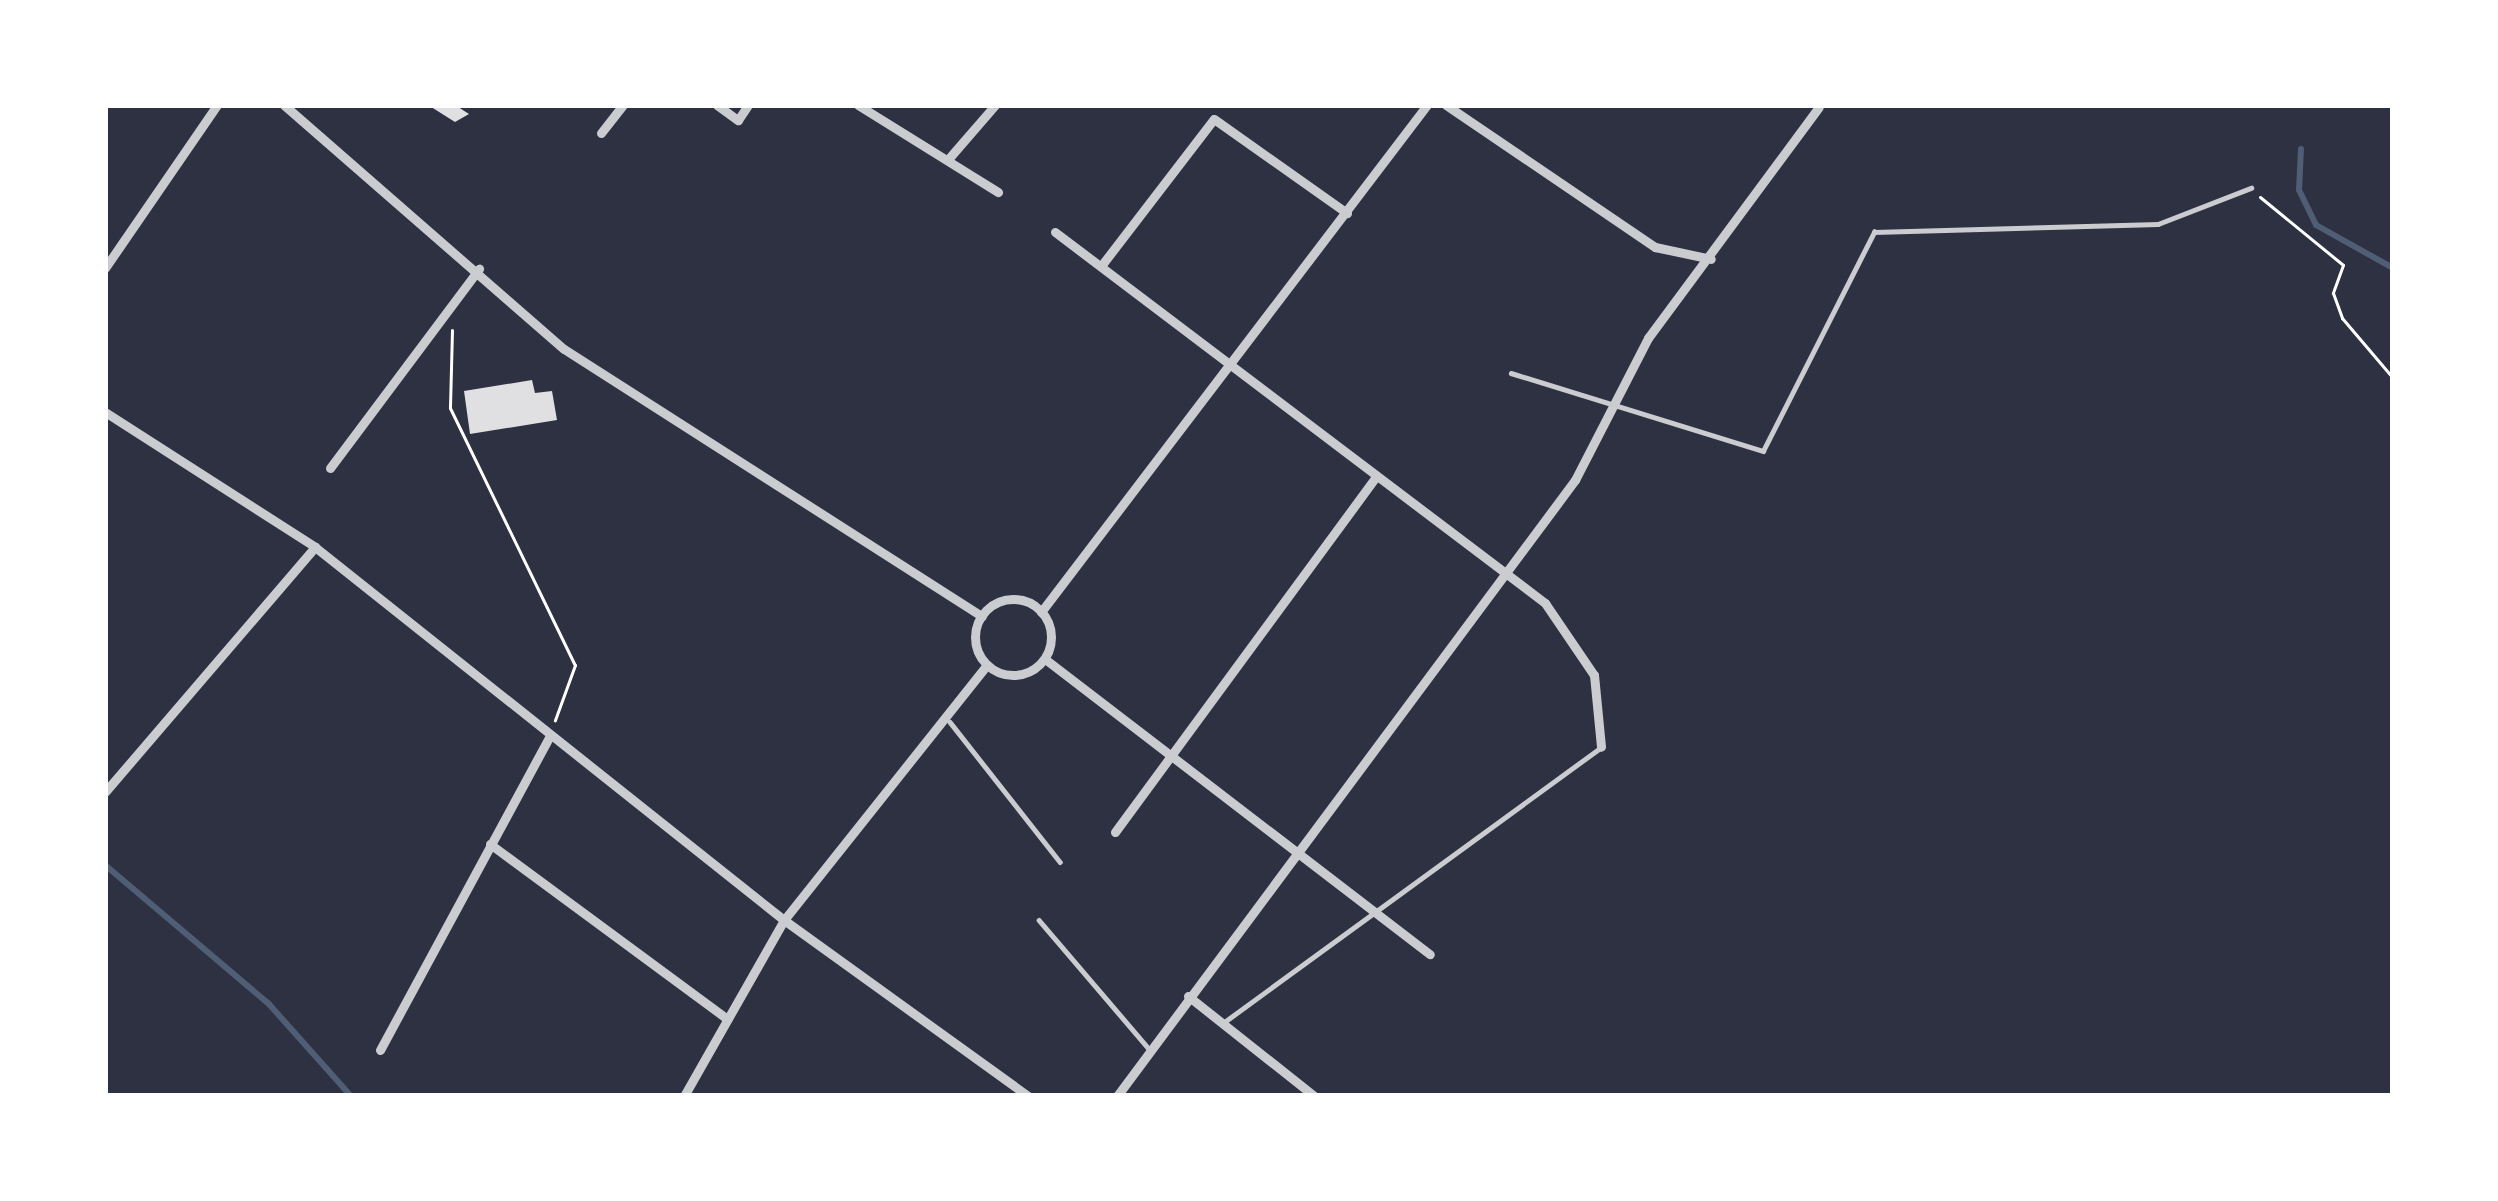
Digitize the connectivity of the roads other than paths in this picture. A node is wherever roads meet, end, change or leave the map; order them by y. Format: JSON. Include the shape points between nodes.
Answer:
{"nodes":[{"id":1,"x":217,"y":105,"type":"edge"},
{"id":2,"x":284,"y":105,"type":"edge"},
{"id":3,"x":622,"y":105,"type":"edge"},
{"id":4,"x":717,"y":105,"type":"edge"},
{"id":5,"x":748,"y":105,"type":"edge"},
{"id":6,"x":858,"y":105,"type":"edge"},
{"id":7,"x":995,"y":105,"type":"edge"},
{"id":8,"x":1427,"y":105,"type":"edge"},
{"id":9,"x":1446,"y":105,"type":"edge"},
{"id":10,"x":1819,"y":107,"type":"edge"},
{"id":11,"x":602,"y":133,"type":"dead end"},
{"id":12,"x":950,"y":157,"type":"junction"},
{"id":13,"x":2252,"y":188,"type":"road end"},
{"id":14,"x":998,"y":192,"type":"dead end"},
{"id":15,"x":1347,"y":213,"type":"junction"},
{"id":16,"x":1055,"y":232,"type":"dead end"},
{"id":17,"x":1712,"y":259,"type":"junction"},
{"id":18,"x":1101,"y":266,"type":"junction"},
{"id":19,"x":105,"y":268,"type":"edge"},
{"id":20,"x":479,"y":269,"type":"junction"},
{"id":21,"x":1235,"y":366,"type":"junction"},
{"id":22,"x":1511,"y":373,"type":"dead end"},
{"id":23,"x":1620,"y":409,"type":"junction"},
{"id":24,"x":105,"y":412,"type":"edge"},
{"id":25,"x":330,"y":468,"type":"dead end"},
{"id":26,"x":1375,"y":478,"type":"junction"},
{"id":27,"x":315,"y":547,"type":"junction"},
{"id":28,"x":1503,"y":572,"type":"junction"},
{"id":29,"x":1041,"y":611,"type":"junction"},
{"id":30,"x":982,"y":616,"type":"junction"},
{"id":31,"x":1045,"y":659,"type":"junction"},
{"id":32,"x":987,"y":665,"type":"junction"},
{"id":33,"x":950,"y":722,"type":"junction"},
{"id":34,"x":550,"y":735,"type":"junction"},
{"id":35,"x":1600,"y":747,"type":"joint"},
{"id":36,"x":1167,"y":759,"type":"junction"},
{"id":37,"x":105,"y":792,"type":"edge"},
{"id":38,"x":1115,"y":832,"type":"dead end"},
{"id":39,"x":490,"y":844,"type":"junction"},
{"id":40,"x":1300,"y":850,"type":"junction"},
{"id":41,"x":1060,"y":862,"type":"dead end"},
{"id":42,"x":1382,"y":908,"type":"junction"},
{"id":43,"x":784,"y":920,"type":"junction"},
{"id":44,"x":1039,"y":920,"type":"dead end"},
{"id":45,"x":1430,"y":954,"type":"dead end"},
{"id":46,"x":1188,"y":996,"type":"junction"},
{"id":47,"x":727,"y":1019,"type":"junction"},
{"id":48,"x":1223,"y":1023,"type":"junction"},
{"id":49,"x":380,"y":1050,"type":"dead end"},
{"id":50,"x":1150,"y":1050,"type":"junction"},
{"id":51,"x":684,"y":1096,"type":"edge"},
{"id":52,"x":1028,"y":1096,"type":"edge"},
{"id":53,"x":1117,"y":1096,"type":"edge"},
{"id":54,"x":1314,"y":1096,"type":"edge"}],
"edges":[{"from":1,"to":19,"type":"street"},
{"from":2,"to":20,"type":"street"},
{"from":3,"to":11,"type":"street"},
{"from":4,"to":5,"type":"street","via":[[738,120]]},
{"from":6,"to":12,"type":"street"},
{"from":7,"to":12,"type":"street"},
{"from":8,"to":15,"type":"street"},
{"from":9,"to":17,"type":"street","via":[[1654,247]]},
{"from":10,"to":17,"type":"street"},
{"from":12,"to":14,"type":"street"},
{"from":13,"to":23,"type":"lane","via":[[2158,224],[1874,232],[1763,452]]},
{"from":15,"to":18,"type":"street","via":[[1214,119]]},
{"from":15,"to":21,"type":"street"},
{"from":16,"to":18,"type":"street"},
{"from":17,"to":23,"type":"street","via":[[1648,338]]},
{"from":18,"to":21,"type":"street"},
{"from":20,"to":25,"type":"street"},
{"from":20,"to":30,"type":"street","via":[[564,349],[689,438],[808,498]]},
{"from":21,"to":26,"type":"street"},
{"from":21,"to":29,"type":"street"},
{"from":22,"to":23,"type":"lane"},
{"from":23,"to":28,"type":"street"},
{"from":24,"to":27,"type":"street"},
{"from":26,"to":28,"type":"street"},
{"from":26,"to":36,"type":"street"},
{"from":27,"to":34,"type":"street"},
{"from":27,"to":37,"type":"street"},
{"from":28,"to":35,"type":"street","via":[[1571,632],[1606,721]]},
{"from":28,"to":40,"type":"street"},
{"from":29,"to":30,"type":"street","via":[[1011,599]]},
{"from":29,"to":31,"type":"street"},
{"from":30,"to":32,"type":"street","via":[[975,636]]},
{"from":31,"to":32,"type":"street","via":[[1010,676]]},
{"from":31,"to":36,"type":"street"},
{"from":32,"to":33,"type":"street"},
{"from":33,"to":41,"type":"lane"},
{"from":33,"to":43,"type":"street"},
{"from":34,"to":39,"type":"street"},
{"from":34,"to":43,"type":"street"},
{"from":35,"to":42,"type":"lane"},
{"from":36,"to":38,"type":"street"},
{"from":36,"to":40,"type":"street"},
{"from":39,"to":47,"type":"street"},
{"from":39,"to":49,"type":"street"},
{"from":40,"to":42,"type":"street"},
{"from":40,"to":46,"type":"street"},
{"from":42,"to":45,"type":"street"},
{"from":42,"to":48,"type":"lane"},
{"from":43,"to":47,"type":"street"},
{"from":43,"to":52,"type":"street"},
{"from":44,"to":50,"type":"lane"},
{"from":46,"to":48,"type":"street"},
{"from":46,"to":50,"type":"street"},
{"from":47,"to":51,"type":"street"},
{"from":48,"to":54,"type":"street"},
{"from":50,"to":53,"type":"street"}]}
